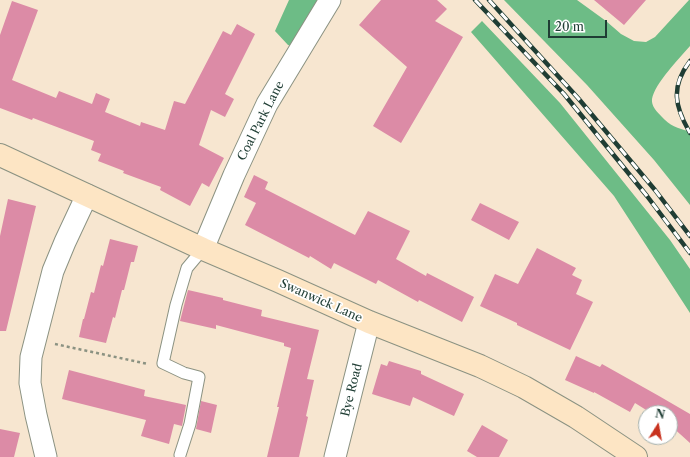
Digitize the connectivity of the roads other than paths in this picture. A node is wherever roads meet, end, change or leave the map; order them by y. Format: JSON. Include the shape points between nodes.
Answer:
{"nodes":[{"id":1,"x":330,"y":0,"type":"edge"},
{"id":2,"x":0,"y":155,"type":"edge"},
{"id":3,"x":87,"y":195,"type":"junction"},
{"id":4,"x":204,"y":249,"type":"junction"},
{"id":5,"x":369,"y":322,"type":"junction"},
{"id":6,"x":180,"y":455,"type":"dead end"},
{"id":7,"x":46,"y":457,"type":"edge"},
{"id":8,"x":336,"y":457,"type":"edge"},
{"id":9,"x":636,"y":457,"type":"edge"}],
"edges":[{"from":1,"to":4,"type":"street","name":"Coal Park Lane","via":[[267,104]]},
{"from":2,"to":3,"type":"street","name":"Swanwick Lane"},
{"from":3,"to":4,"type":"street","name":"Swanwick Lane"},
{"from":3,"to":7,"type":"street","via":[[53,271],[31,357],[30,383]]},
{"from":4,"to":5,"type":"street","name":"Swanwick Lane"},
{"from":4,"to":6,"type":"lane","via":[[187,268],[163,363],[199,377],[190,424]]},
{"from":5,"to":8,"type":"street","name":"Bye Road"},
{"from":5,"to":9,"type":"street","name":"Swanwick Lane","via":[[480,366],[524,387],[576,417]]}]}
